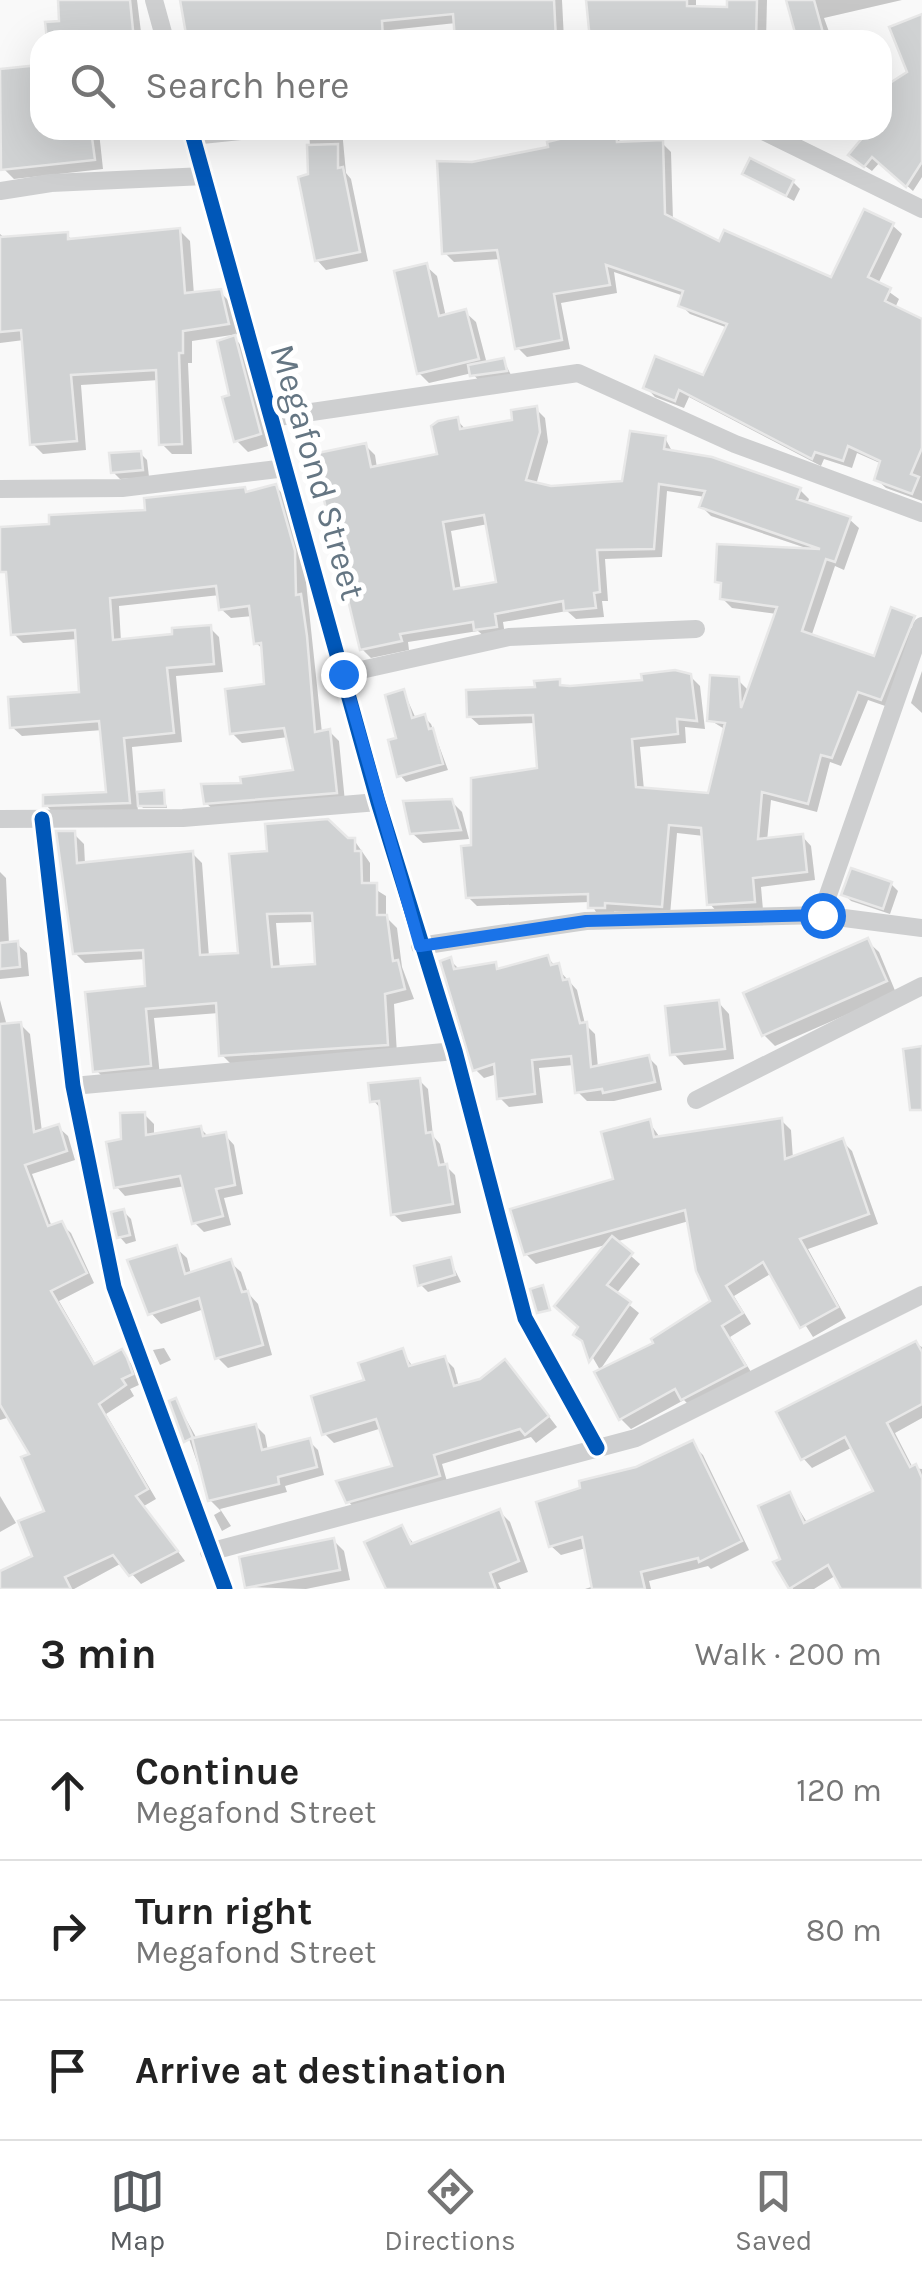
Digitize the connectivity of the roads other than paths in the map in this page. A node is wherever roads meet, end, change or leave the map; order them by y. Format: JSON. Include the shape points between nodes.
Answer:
{"nodes":[{"id":1,"x":154,"y":0,"type":"edge"},
{"id":2,"x":162,"y":30,"type":"edge"},
{"id":3,"x":193,"y":140,"type":"edge"},
{"id":4,"x":781,"y":140,"type":"edge"},
{"id":5,"x":205,"y":176,"type":"junction"},
{"id":6,"x":0,"y":191,"type":"edge"},
{"id":7,"x":922,"y":209,"type":"edge"},
{"id":8,"x":271,"y":418,"type":"junction"},
{"id":9,"x":286,"y":468,"type":"junction"},
{"id":10,"x":0,"y":488,"type":"edge"},
{"id":11,"x":922,"y":513,"type":"edge"},
{"id":12,"x":922,"y":626,"type":"edge"},
{"id":13,"x":696,"y":630,"type":"dead end"},
{"id":14,"x":343,"y":674,"type":"junction"},
{"id":15,"x":378,"y":802,"type":"junction"},
{"id":16,"x":0,"y":819,"type":"edge"},
{"id":17,"x":42,"y":819,"type":"junction"},
{"id":18,"x":822,"y":915,"type":"junction"},
{"id":19,"x":922,"y":928,"type":"edge"},
{"id":20,"x":420,"y":946,"type":"junction"},
{"id":21,"x":922,"y":986,"type":"edge"},
{"id":22,"x":455,"y":1050,"type":"junction"},
{"id":23,"x":73,"y":1086,"type":"junction"},
{"id":24,"x":696,"y":1100,"type":"dead end"},
{"id":25,"x":922,"y":1295,"type":"edge"},
{"id":26,"x":596,"y":1448,"type":"junction"},
{"id":27,"x":209,"y":1552,"type":"junction"},
{"id":28,"x":225,"y":1589,"type":"edge"}],
"edges":[{"from":1,"to":2,"type":"street"},
{"from":3,"to":5,"type":"street","name":"Megafond Street"},
{"from":4,"to":7,"type":"street"},
{"from":5,"to":6,"type":"street"},
{"from":5,"to":8,"type":"street","name":"Megafond Street"},
{"from":8,"to":9,"type":"street","name":"Megafond Street"},
{"from":8,"to":11,"type":"street","via":[[578,373],[734,444]]},
{"from":9,"to":10,"type":"street","via":[[122,488]]},
{"from":9,"to":14,"type":"street","name":"Megafond Street"},
{"from":12,"to":18,"type":"street"},
{"from":13,"to":14,"type":"street","via":[[508,637]]},
{"from":14,"to":15,"type":"street","name":"Megafond Street"},
{"from":15,"to":17,"type":"street","via":[[183,818]]},
{"from":15,"to":20,"type":"street","name":"Megafond Street"},
{"from":16,"to":17,"type":"street"},
{"from":17,"to":23,"type":"street"},
{"from":18,"to":19,"type":"street"},
{"from":18,"to":20,"type":"street","via":[[586,921]]},
{"from":20,"to":22,"type":"street","name":"Megafond Street"},
{"from":21,"to":24,"type":"street"},
{"from":22,"to":23,"type":"street"},
{"from":22,"to":26,"type":"street","name":"Megafond Street","via":[[525,1318]]},
{"from":23,"to":27,"type":"street","via":[[114,1287]]},
{"from":25,"to":26,"type":"street","via":[[636,1438]]},
{"from":26,"to":27,"type":"street"},
{"from":27,"to":28,"type":"street"}]}
